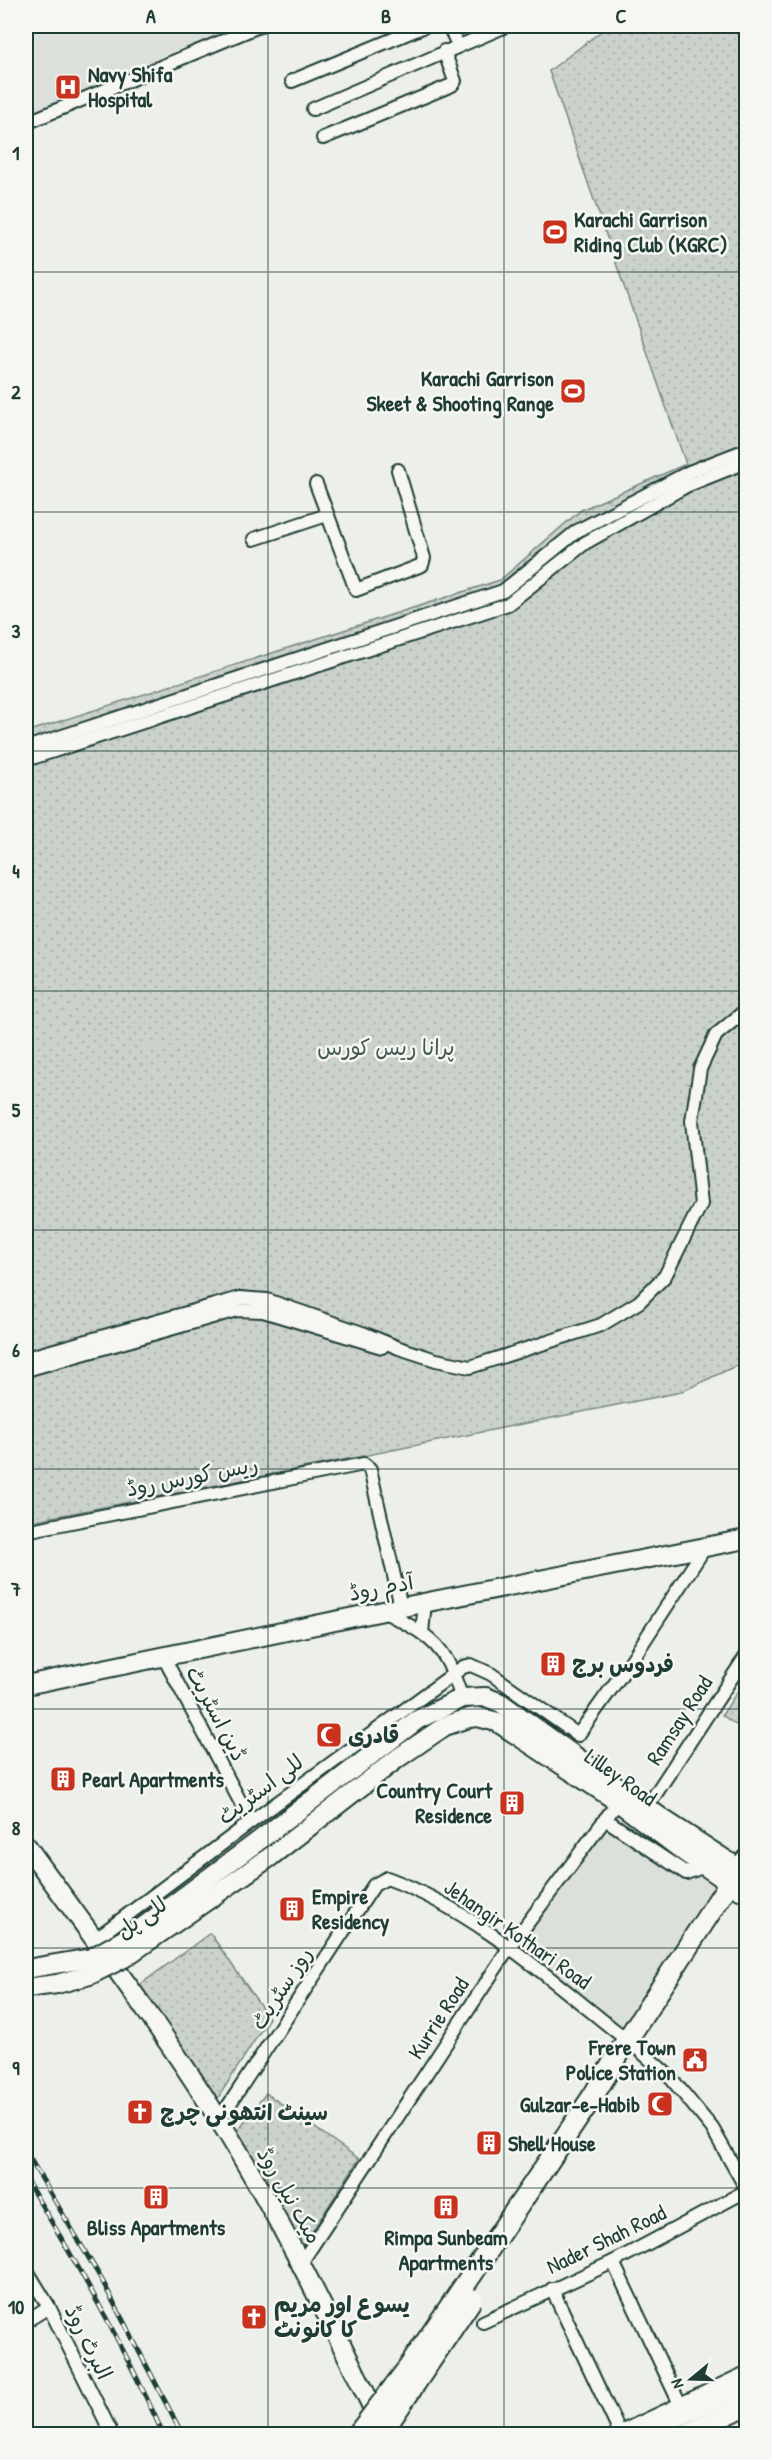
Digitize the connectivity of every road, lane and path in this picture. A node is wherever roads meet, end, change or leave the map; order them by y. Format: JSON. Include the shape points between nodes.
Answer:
{"nodes":[{"id":1,"x":259,"y":26,"type":"edge"},
{"id":2,"x":425,"y":26,"type":"edge"},
{"id":3,"x":449,"y":26,"type":"edge"},
{"id":4,"x":506,"y":26,"type":"edge"},
{"id":5,"x":458,"y":45,"type":"junction"},
{"id":6,"x":444,"y":51,"type":"junction"},
{"id":7,"x":291,"y":81,"type":"dead end"},
{"id":8,"x":313,"y":109,"type":"dead end"},
{"id":9,"x":26,"y":123,"type":"edge"},
{"id":10,"x":323,"y":138,"type":"dead end"},
{"id":11,"x":747,"y":450,"type":"edge"},
{"id":12,"x":747,"y":462,"type":"edge"},
{"id":13,"x":398,"y":470,"type":"dead end"},
{"id":14,"x":316,"y":483,"type":"dead end"},
{"id":15,"x":327,"y":515,"type":"junction"},
{"id":16,"x":254,"y":539,"type":"dead end"},
{"id":17,"x":26,"y":748,"type":"edge"},
{"id":18,"x":26,"y":760,"type":"edge"},
{"id":19,"x":747,"y":1010,"type":"edge"},
{"id":20,"x":399,"y":1348,"type":"junction"},
{"id":21,"x":26,"y":1358,"type":"edge"},
{"id":22,"x":26,"y":1370,"type":"edge"},
{"id":23,"x":26,"y":1531,"type":"edge"},
{"id":24,"x":747,"y":1539,"type":"edge"},
{"id":25,"x":706,"y":1546,"type":"junction"},
{"id":26,"x":425,"y":1603,"type":"junction"},
{"id":27,"x":401,"y":1607,"type":"junction"},
{"id":28,"x":383,"y":1611,"type":"junction"},
{"id":29,"x":422,"y":1633,"type":"junction"},
{"id":30,"x":163,"y":1656,"type":"junction"},
{"id":31,"x":747,"y":1656,"type":"edge"},
{"id":32,"x":452,"y":1673,"type":"junction"},
{"id":33,"x":26,"y":1682,"type":"edge"},
{"id":34,"x":462,"y":1698,"type":"junction"},
{"id":35,"x":469,"y":1718,"type":"joint"},
{"id":36,"x":618,"y":1802,"type":"junction"},
{"id":37,"x":647,"y":1807,"type":"junction"},
{"id":38,"x":605,"y":1819,"type":"junction"},
{"id":39,"x":251,"y":1822,"type":"junction"},
{"id":40,"x":26,"y":1845,"type":"edge"},
{"id":41,"x":708,"y":1858,"type":"junction"},
{"id":42,"x":742,"y":1872,"type":"edge"},
{"id":43,"x":379,"y":1881,"type":"joint"},
{"id":44,"x":94,"y":1940,"type":"junction"},
{"id":45,"x":509,"y":1948,"type":"junction"},
{"id":46,"x":26,"y":1970,"type":"edge"},
{"id":47,"x":26,"y":1988,"type":"edge"},
{"id":48,"x":631,"y":2043,"type":"junction"},
{"id":49,"x":601,"y":2094,"type":"junction"},
{"id":50,"x":219,"y":2120,"type":"junction"},
{"id":51,"x":747,"y":2190,"type":"edge"},
{"id":52,"x":613,"y":2262,"type":"junction"},
{"id":53,"x":301,"y":2263,"type":"junction"},
{"id":54,"x":26,"y":2269,"type":"edge"},
{"id":55,"x":552,"y":2289,"type":"junction"},
{"id":56,"x":49,"y":2307,"type":"junction"},
{"id":57,"x":26,"y":2321,"type":"edge"},
{"id":58,"x":483,"y":2322,"type":"dead end"},
{"id":59,"x":747,"y":2373,"type":"edge"},
{"id":60,"x":747,"y":2384,"type":"edge"},
{"id":61,"x":680,"y":2404,"type":"junction"},
{"id":62,"x":746,"y":2405,"type":"edge"},
{"id":63,"x":692,"y":2432,"type":"edge"},
{"id":64,"x":112,"y":2434,"type":"edge"},
{"id":65,"x":358,"y":2434,"type":"edge"},
{"id":66,"x":381,"y":2434,"type":"edge"},
{"id":67,"x":386,"y":2434,"type":"edge"},
{"id":68,"x":618,"y":2434,"type":"edge"},
{"id":69,"x":640,"y":2434,"type":"edge"}],
"edges":[{"from":1,"to":9,"type":"street"},
{"from":2,"to":7,"type":"street"},
{"from":3,"to":5,"type":"street"},
{"from":4,"to":5,"type":"street"},
{"from":5,"to":6,"type":"street"},
{"from":6,"to":8,"type":"street"},
{"from":6,"to":10,"type":"street","via":[[455,81],[452,85]]},
{"from":11,"to":17,"type":"street","via":[[689,472],[577,531],[503,591]]},
{"from":12,"to":18,"type":"street","via":[[687,486],[585,543],[508,604]]},
{"from":13,"to":15,"type":"street","via":[[424,558],[422,565],[356,590]]},
{"from":14,"to":15,"type":"street"},
{"from":15,"to":16,"type":"street"},
{"from":19,"to":20,"type":"street","via":[[716,1035],[700,1070],[692,1121],[701,1204],[665,1276],[639,1302],[601,1325],[470,1367]]},
{"from":20,"to":21,"type":"street","via":[[267,1300],[240,1298]]},
{"from":20,"to":22,"type":"street","via":[[375,1346],[263,1311],[237,1310]]},
{"from":23,"to":27,"type":"street","name":"ریس کورس روڈ","via":[[364,1464],[370,1469]]},
{"from":24,"to":25,"type":"main road","name":"آدم روڈ"},
{"from":25,"to":26,"type":"main road","name":"آدم روڈ"},
{"from":25,"to":32,"type":"street","via":[[578,1735],[479,1668],[471,1665]]},
{"from":26,"to":27,"type":"main road","name":"آدم روڈ"},
{"from":26,"to":29,"type":"street"},
{"from":27,"to":28,"type":"main road","name":"آدم روڈ"},
{"from":28,"to":29,"type":"street"},
{"from":28,"to":30,"type":"main road","name":"آدم روڈ"},
{"from":29,"to":32,"type":"street","via":[[445,1656]]},
{"from":30,"to":33,"type":"main road","name":"آدم روڈ"},
{"from":30,"to":39,"type":"street","name":"ڈین اسٹریٹ"},
{"from":31,"to":37,"type":"street","name":"Ramsay Road"},
{"from":32,"to":34,"type":"street"},
{"from":32,"to":39,"type":"street","name":"للی اسٹریٹ"},
{"from":34,"to":37,"type":"main road","name":"Lilley Road","via":[[486,1697],[501,1703]]},
{"from":34,"to":46,"type":"main road","name":"للی پل","bridge":true,"via":[[417,1720],[132,1935],[91,1958]]},
{"from":35,"to":36,"type":"main road","name":"Lilley Road","via":[[497,1722]]},
{"from":35,"to":47,"type":"main road","name":"للی پل","bridge":true,"via":[[445,1726],[420,1742],[270,1857],[124,1958],[90,1975]]},
{"from":36,"to":38,"type":"street","name":"Kurrie Road"},
{"from":36,"to":41,"type":"main road","name":"Lilley Road","via":[[687,1854]]},
{"from":37,"to":41,"type":"main road","name":"Lilley Road"},
{"from":38,"to":41,"type":"street","via":[[686,1873]]},
{"from":38,"to":45,"type":"street","name":"Kurrie Road"},
{"from":39,"to":44,"type":"street","name":"للی اسٹریٹ"},
{"from":40,"to":44,"type":"main road","name":"میک نیل روڈ"},
{"from":41,"to":42,"type":"main road","name":"Lilley Road"},
{"from":41,"to":42,"type":"main road"},
{"from":42,"to":48,"type":"main road"},
{"from":43,"to":45,"type":"street","name":"Jehangir Kothari Road","via":[[387,1878],[412,1887]]},
{"from":43,"to":50,"type":"street","name":"روز سٹریٹ"},
{"from":44,"to":50,"type":"main road","name":"میک نیل روڈ"},
{"from":45,"to":48,"type":"street","name":"Jehangir Kothari Road"},
{"from":45,"to":53,"type":"street","name":"Kurrie Road"},
{"from":48,"to":49,"type":"main road"},
{"from":48,"to":51,"type":"street","name":"Jehangir Kothari Road","via":[[670,2077],[712,2128]]},
{"from":49,"to":65,"type":"main road","bridge":true},
{"from":49,"to":66,"type":"main road","bridge":true},
{"from":50,"to":53,"type":"main road","name":"میک نیل روڈ"},
{"from":51,"to":52,"type":"street","name":"Nader Shah Road"},
{"from":52,"to":55,"type":"street","name":"Nader Shah Road"},
{"from":52,"to":61,"type":"street"},
{"from":53,"to":67,"type":"main road","name":"میک نیل روڈ"},
{"from":54,"to":56,"type":"street","name":"البرٹ روڈ"},
{"from":55,"to":58,"type":"street","name":"Nader Shah Road"},
{"from":55,"to":68,"type":"street"},
{"from":56,"to":57,"type":"street"},
{"from":56,"to":64,"type":"street","name":"البرٹ روڈ"},
{"from":59,"to":61,"type":"street"},
{"from":60,"to":69,"type":"main road"},
{"from":61,"to":68,"type":"street"},
{"from":62,"to":63,"type":"main road"}]}
